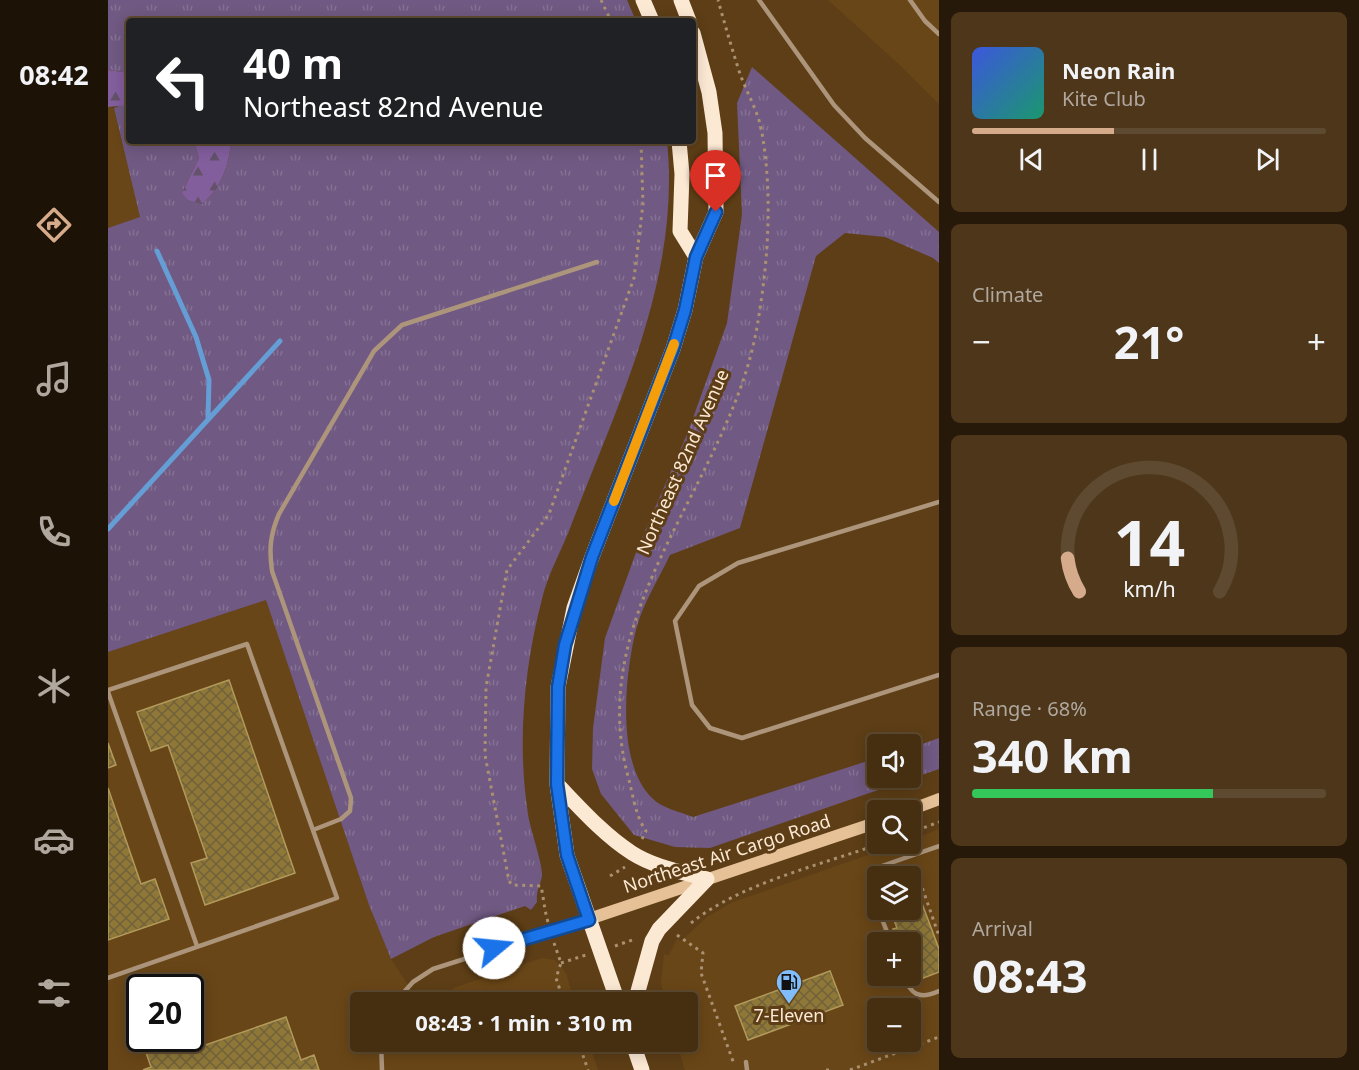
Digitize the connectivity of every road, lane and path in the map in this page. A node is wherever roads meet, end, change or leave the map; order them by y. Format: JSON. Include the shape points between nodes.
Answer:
{"nodes":[{"id":1,"x":601,"y":0,"type":"edge"},
{"id":2,"x":643,"y":0,"type":"edge"},
{"id":3,"x":681,"y":0,"type":"edge"},
{"id":4,"x":718,"y":0,"type":"edge"},
{"id":5,"x":759,"y":0,"type":"edge"},
{"id":6,"x":910,"y":0,"type":"edge"},
{"id":7,"x":610,"y":18,"type":"edge"},
{"id":8,"x":651,"y":18,"type":"edge"},
{"id":9,"x":688,"y":18,"type":"edge"},
{"id":10,"x":939,"y":34,"type":"edge"},
{"id":11,"x":696,"y":44,"type":"edge"},
{"id":12,"x":641,"y":144,"type":"edge"},
{"id":13,"x":680,"y":144,"type":"edge"},
{"id":14,"x":939,"y":202,"type":"edge"},
{"id":15,"x":696,"y":257,"type":"junction"},
{"id":16,"x":597,"y":262,"type":"dead end"},
{"id":17,"x":939,"y":502,"type":"edge"},
{"id":18,"x":939,"y":675,"type":"edge"},
{"id":19,"x":108,"y":691,"type":"edge"},
{"id":20,"x":557,"y":784,"type":"junction"},
{"id":21,"x":939,"y":800,"type":"edge"},
{"id":22,"x":921,"y":806,"type":"edge"},
{"id":23,"x":939,"y":822,"type":"edge"},
{"id":24,"x":867,"y":826,"type":"edge"},
{"id":25,"x":921,"y":828,"type":"edge"},
{"id":26,"x":313,"y":830,"type":"junction"},
{"id":27,"x":642,"y":839,"type":"dead end"},
{"id":28,"x":939,"y":846,"type":"edge"},
{"id":29,"x":867,"y":848,"type":"edge"},
{"id":30,"x":911,"y":855,"type":"junction"},
{"id":31,"x":626,"y":866,"type":"dead end"},
{"id":32,"x":882,"y":866,"type":"edge"},
{"id":33,"x":610,"y":876,"type":"dead end"},
{"id":34,"x":707,"y":879,"type":"junction"},
{"id":35,"x":544,"y":908,"type":"dead end"},
{"id":36,"x":589,"y":920,"type":"junction"},
{"id":37,"x":689,"y":924,"type":"dead end"},
{"id":38,"x":683,"y":930,"type":"dead end"},
{"id":39,"x":677,"y":935,"type":"junction"},
{"id":40,"x":939,"y":936,"type":"edge"},
{"id":41,"x":673,"y":941,"type":"dead end"},
{"id":42,"x":197,"y":946,"type":"junction"},
{"id":43,"x":557,"y":952,"type":"dead end"},
{"id":44,"x":567,"y":961,"type":"dead end"},
{"id":45,"x":561,"y":964,"type":"junction"},
{"id":46,"x":108,"y":978,"type":"edge"},
{"id":47,"x":907,"y":986,"type":"edge"},
{"id":48,"x":939,"y":991,"type":"edge"},
{"id":49,"x":404,"y":992,"type":"edge"},
{"id":50,"x":561,"y":992,"type":"edge"},
{"id":51,"x":614,"y":992,"type":"edge"},
{"id":52,"x":638,"y":992,"type":"edge"},
{"id":53,"x":939,"y":1037,"type":"edge"},
{"id":54,"x":381,"y":1052,"type":"edge"},
{"id":55,"x":582,"y":1052,"type":"edge"},
{"id":56,"x":636,"y":1052,"type":"edge"},
{"id":57,"x":746,"y":1062,"type":"dead end"},
{"id":58,"x":382,"y":1070,"type":"edge"},
{"id":59,"x":588,"y":1070,"type":"edge"},
{"id":60,"x":642,"y":1070,"type":"edge"},
{"id":61,"x":736,"y":1070,"type":"edge"},
{"id":62,"x":747,"y":1070,"type":"edge"},
{"id":63,"x":826,"y":1070,"type":"edge"},
{"id":64,"x":832,"y":1070,"type":"edge"},
{"id":65,"x":850,"y":1070,"type":"edge"}],
"edges":[{"from":1,"to":7,"type":"path"},
{"from":2,"to":8,"type":"main road"},
{"from":3,"to":9,"type":"main road"},
{"from":4,"to":27,"type":"path","name":"Northeast 82nd Avenue","via":[[762,133],[768,222],[764,281],[748,366],[719,438],[655,569],[627,646],[621,675],[620,734],[622,756],[646,831]]},
{"from":5,"to":14,"type":"lane","via":[[834,105],[865,138]]},
{"from":6,"to":10,"type":"lane"},
{"from":11,"to":15,"type":"main road","via":[[709,92],[717,172],[716,212]]},
{"from":12,"to":35,"type":"path","via":[[643,204],[634,278],[549,514],[507,570],[486,687],[485,755],[509,881],[512,885],[538,884],[545,897],[541,905]]},
{"from":13,"to":15,"type":"main road","via":[[680,231]]},
{"from":15,"to":20,"type":"main road","via":[[673,349],[574,608],[558,687]]},
{"from":16,"to":26,"type":"lane","via":[[402,325],[374,351],[279,514],[269,552],[273,571],[351,798],[350,811],[341,819]]},
{"from":17,"to":18,"type":"lane","via":[[738,563],[699,586],[675,621],[692,705],[710,728],[742,738]]},
{"from":19,"to":26,"type":"lane","via":[[247,644]]},
{"from":19,"to":42,"type":"lane"},
{"from":20,"to":34,"type":"main road","via":[[633,854]]},
{"from":20,"to":36,"type":"main road","via":[[567,855]]},
{"from":21,"to":22,"type":"street"},
{"from":23,"to":25,"type":"path"},
{"from":24,"to":34,"type":"street","name":"Northeast Air Cargo Road"},
{"from":26,"to":42,"type":"lane","via":[[337,898]]},
{"from":28,"to":30,"type":"lane"},
{"from":29,"to":37,"type":"path","via":[[751,889]]},
{"from":30,"to":32,"type":"lane"},
{"from":30,"to":40,"type":"path"},
{"from":31,"to":33,"type":"path","name":"Northeast Air Cargo Road"},
{"from":34,"to":36,"type":"street","name":"Northeast Air Cargo Road"},
{"from":34,"to":52,"type":"main road","via":[[659,929]]},
{"from":36,"to":49,"type":"lane","via":[[433,969]]},
{"from":36,"to":51,"type":"main road"},
{"from":38,"to":39,"type":"path"},
{"from":39,"to":41,"type":"path"},
{"from":39,"to":61,"type":"path","via":[[703,953],[701,973]]},
{"from":42,"to":46,"type":"lane"},
{"from":43,"to":45,"type":"path"},
{"from":44,"to":45,"type":"path"},
{"from":45,"to":50,"type":"path","via":[[556,974]]},
{"from":47,"to":48,"type":"lane","via":[[917,996],[927,997]]},
{"from":53,"to":65,"type":"path"},
{"from":54,"to":58,"type":"lane"},
{"from":55,"to":59,"type":"path"},
{"from":56,"to":60,"type":"main road"},
{"from":57,"to":62,"type":"lane"},
{"from":63,"to":64,"type":"path"}]}
